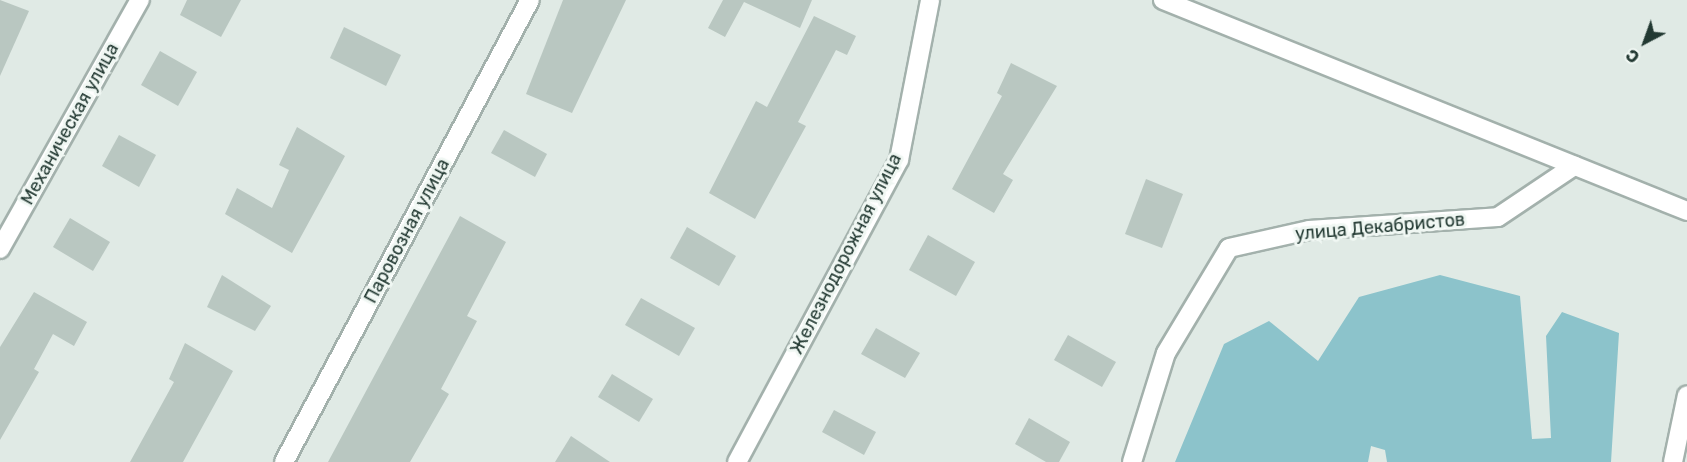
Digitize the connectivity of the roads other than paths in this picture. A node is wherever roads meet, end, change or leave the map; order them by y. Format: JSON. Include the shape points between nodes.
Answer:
{"nodes":[{"id":1,"x":140,"y":0,"type":"edge"},
{"id":2,"x":530,"y":0,"type":"edge"},
{"id":3,"x":930,"y":0,"type":"edge"},
{"id":4,"x":1163,"y":0,"type":"edge"},
{"id":5,"x":1574,"y":166,"type":"junction"},
{"id":6,"x":1687,"y":211,"type":"edge"},
{"id":7,"x":0,"y":249,"type":"edge"},
{"id":8,"x":1687,"y":395,"type":"edge"},
{"id":9,"x":284,"y":462,"type":"edge"},
{"id":10,"x":737,"y":462,"type":"edge"},
{"id":11,"x":1132,"y":462,"type":"edge"},
{"id":12,"x":1673,"y":462,"type":"edge"}],
"edges":[{"from":1,"to":7,"type":"street","name":"Механическая улица"},
{"from":2,"to":9,"type":"street","name":"Паровозная улица"},
{"from":3,"to":10,"type":"street","name":"Железнодорожная улица","via":[[899,160]]},
{"from":4,"to":5,"type":"street"},
{"from":5,"to":6,"type":"street"},
{"from":5,"to":11,"type":"street","name":"улица Декабристов","via":[[1498,217],[1309,230],[1229,248],[1166,353]]},
{"from":8,"to":12,"type":"street"}]}
